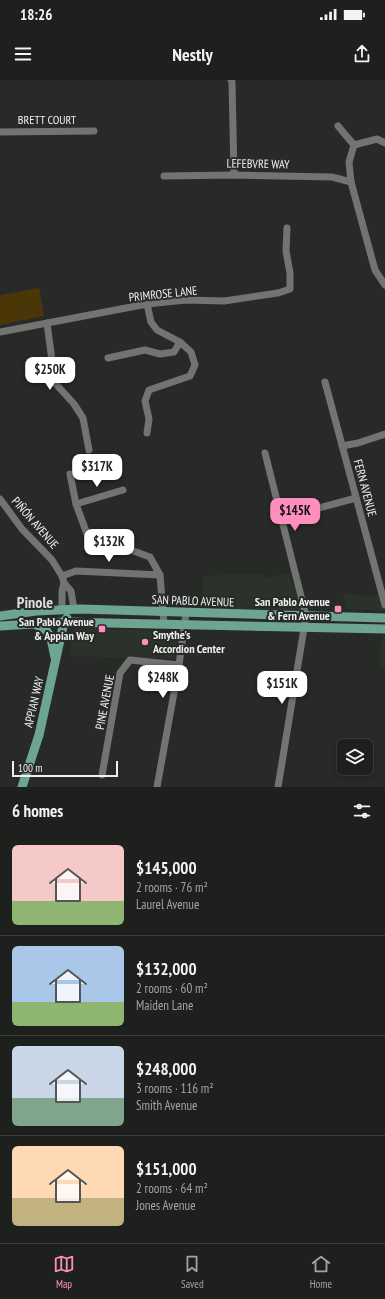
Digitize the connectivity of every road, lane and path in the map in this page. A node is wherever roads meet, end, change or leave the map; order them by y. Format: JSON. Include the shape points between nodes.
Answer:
{"nodes":[{"id":1,"x":231,"y":80,"type":"edge"},
{"id":2,"x":338,"y":126,"type":"dead end"},
{"id":3,"x":94,"y":131,"type":"dead end"},
{"id":4,"x":0,"y":132,"type":"edge"},
{"id":5,"x":385,"y":143,"type":"edge"},
{"id":6,"x":354,"y":145,"type":"junction"},
{"id":7,"x":234,"y":175,"type":"junction"},
{"id":8,"x":164,"y":176,"type":"dead end"},
{"id":9,"x":351,"y":182,"type":"junction"},
{"id":10,"x":287,"y":228,"type":"dead end"},
{"id":11,"x":385,"y":285,"type":"edge"},
{"id":12,"x":147,"y":304,"type":"junction"},
{"id":13,"x":47,"y":323,"type":"junction"},
{"id":14,"x":0,"y":332,"type":"edge"},
{"id":15,"x":180,"y":342,"type":"junction"},
{"id":16,"x":108,"y":358,"type":"dead end"},
{"id":17,"x":325,"y":382,"type":"dead end"},
{"id":18,"x":146,"y":433,"type":"dead end"},
{"id":19,"x":385,"y":434,"type":"edge"},
{"id":20,"x":342,"y":446,"type":"junction"},
{"id":21,"x":89,"y":450,"type":"dead end"},
{"id":22,"x":265,"y":453,"type":"dead end"},
{"id":23,"x":70,"y":474,"type":"dead end"},
{"id":24,"x":123,"y":490,"type":"dead end"},
{"id":25,"x":356,"y":498,"type":"junction"},
{"id":26,"x":0,"y":499,"type":"edge"},
{"id":27,"x":76,"y":504,"type":"junction"},
{"id":28,"x":282,"y":518,"type":"junction"},
{"id":29,"x":160,"y":575,"type":"junction"},
{"id":30,"x":63,"y":580,"type":"junction"},
{"id":31,"x":385,"y":605,"type":"edge"},
{"id":32,"x":62,"y":610,"type":"junction"},
{"id":33,"x":73,"y":610,"type":"junction"},
{"id":34,"x":164,"y":612,"type":"junction"},
{"id":35,"x":186,"y":613,"type":"junction"},
{"id":36,"x":0,"y":616,"type":"edge"},
{"id":37,"x":306,"y":616,"type":"junction"},
{"id":38,"x":385,"y":618,"type":"edge"},
{"id":39,"x":64,"y":622,"type":"junction"},
{"id":40,"x":30,"y":623,"type":"junction"},
{"id":41,"x":164,"y":624,"type":"junction"},
{"id":42,"x":185,"y":625,"type":"junction"},
{"id":43,"x":0,"y":626,"type":"edge"},
{"id":44,"x":304,"y":627,"type":"junction"},
{"id":45,"x":385,"y":629,"type":"edge"},
{"id":46,"x":56,"y":660,"type":"junction"},
{"id":47,"x":179,"y":665,"type":"junction"},
{"id":48,"x":102,"y":775,"type":"dead end"},
{"id":49,"x":22,"y":787,"type":"edge"},
{"id":50,"x":157,"y":787,"type":"edge"},
{"id":51,"x":278,"y":787,"type":"edge"}],
"edges":[{"from":1,"to":7,"type":"street"},
{"from":2,"to":6,"type":"street"},
{"from":3,"to":4,"type":"street","name":"BRETT COURT"},
{"from":5,"to":6,"type":"street","via":[[377,140]]},
{"from":6,"to":9,"type":"street","via":[[349,162]]},
{"from":7,"to":8,"type":"street","name":"LEFEBVRE WAY"},
{"from":7,"to":9,"type":"street","name":"LEFEBVRE WAY","via":[[332,177]]},
{"from":9,"to":11,"type":"street","via":[[375,270]]},
{"from":10,"to":12,"type":"street","name":"PRIMROSE LANE","via":[[286,251],[290,290],[224,301],[186,300]]},
{"from":12,"to":13,"type":"street","name":"PRIMROSE LANE"},
{"from":12,"to":15,"type":"street","via":[[151,322],[157,330]]},
{"from":13,"to":14,"type":"street","name":"PRIMROSE LANE"},
{"from":13,"to":21,"type":"street","via":[[55,383],[83,418]]},
{"from":15,"to":16,"type":"street","via":[[174,352],[160,354],[145,350]]},
{"from":15,"to":18,"type":"street","via":[[191,352],[195,365],[190,376],[149,390],[145,401],[149,419]]},
{"from":17,"to":20,"type":"street","name":"FERN AVENUE"},
{"from":19,"to":20,"type":"street"},
{"from":20,"to":25,"type":"street","name":"FERN AVENUE"},
{"from":22,"to":28,"type":"street"},
{"from":23,"to":27,"type":"street"},
{"from":24,"to":27,"type":"street"},
{"from":25,"to":28,"type":"street"},
{"from":25,"to":31,"type":"street","name":"FERN AVENUE"},
{"from":26,"to":30,"type":"street","name":"PIÑÓN AVENUE","via":[[22,529],[52,560]]},
{"from":27,"to":29,"type":"street","via":[[87,534],[150,557]]},
{"from":28,"to":37,"type":"street"},
{"from":29,"to":30,"type":"street","via":[[76,571]]},
{"from":29,"to":34,"type":"street"},
{"from":30,"to":32,"type":"street"},
{"from":30,"to":33,"type":"street","name":"PIÑÓN AVENUE","via":[[71,591]]},
{"from":32,"to":33,"type":"main road","name":"SAN PABLO AVENUE"},
{"from":32,"to":36,"type":"main road","name":"SAN PABLO AVENUE"},
{"from":32,"to":39,"type":"main road","name":"APPIAN WAY"},
{"from":33,"to":34,"type":"main road","name":"SAN PABLO AVENUE"},
{"from":33,"to":39,"type":"main road","name":"APPIAN WAY"},
{"from":34,"to":35,"type":"main road","name":"SAN PABLO AVENUE"},
{"from":34,"to":41,"type":"street"},
{"from":35,"to":37,"type":"main road","name":"SAN PABLO AVENUE"},
{"from":35,"to":42,"type":"street"},
{"from":37,"to":38,"type":"main road","name":"SAN PABLO AVENUE"},
{"from":37,"to":44,"type":"street"},
{"from":39,"to":40,"type":"main road","name":"SAN PABLO AVENUE"},
{"from":39,"to":41,"type":"main road","name":"SAN PABLO AVENUE"},
{"from":39,"to":46,"type":"main road","name":"APPIAN WAY"},
{"from":40,"to":43,"type":"main road","name":"SAN PABLO AVENUE"},
{"from":40,"to":46,"type":"main road","via":[[47,630]]},
{"from":41,"to":42,"type":"main road","name":"SAN PABLO AVENUE"},
{"from":42,"to":44,"type":"main road","name":"SAN PABLO AVENUE"},
{"from":42,"to":47,"type":"street"},
{"from":44,"to":45,"type":"main road","name":"SAN PABLO AVENUE"},
{"from":44,"to":51,"type":"street"},
{"from":46,"to":49,"type":"main road","name":"APPIAN WAY","via":[[39,735]]},
{"from":47,"to":48,"type":"street","name":"PINE AVENUE","via":[[130,660],[120,673]]},
{"from":47,"to":50,"type":"street"}]}
